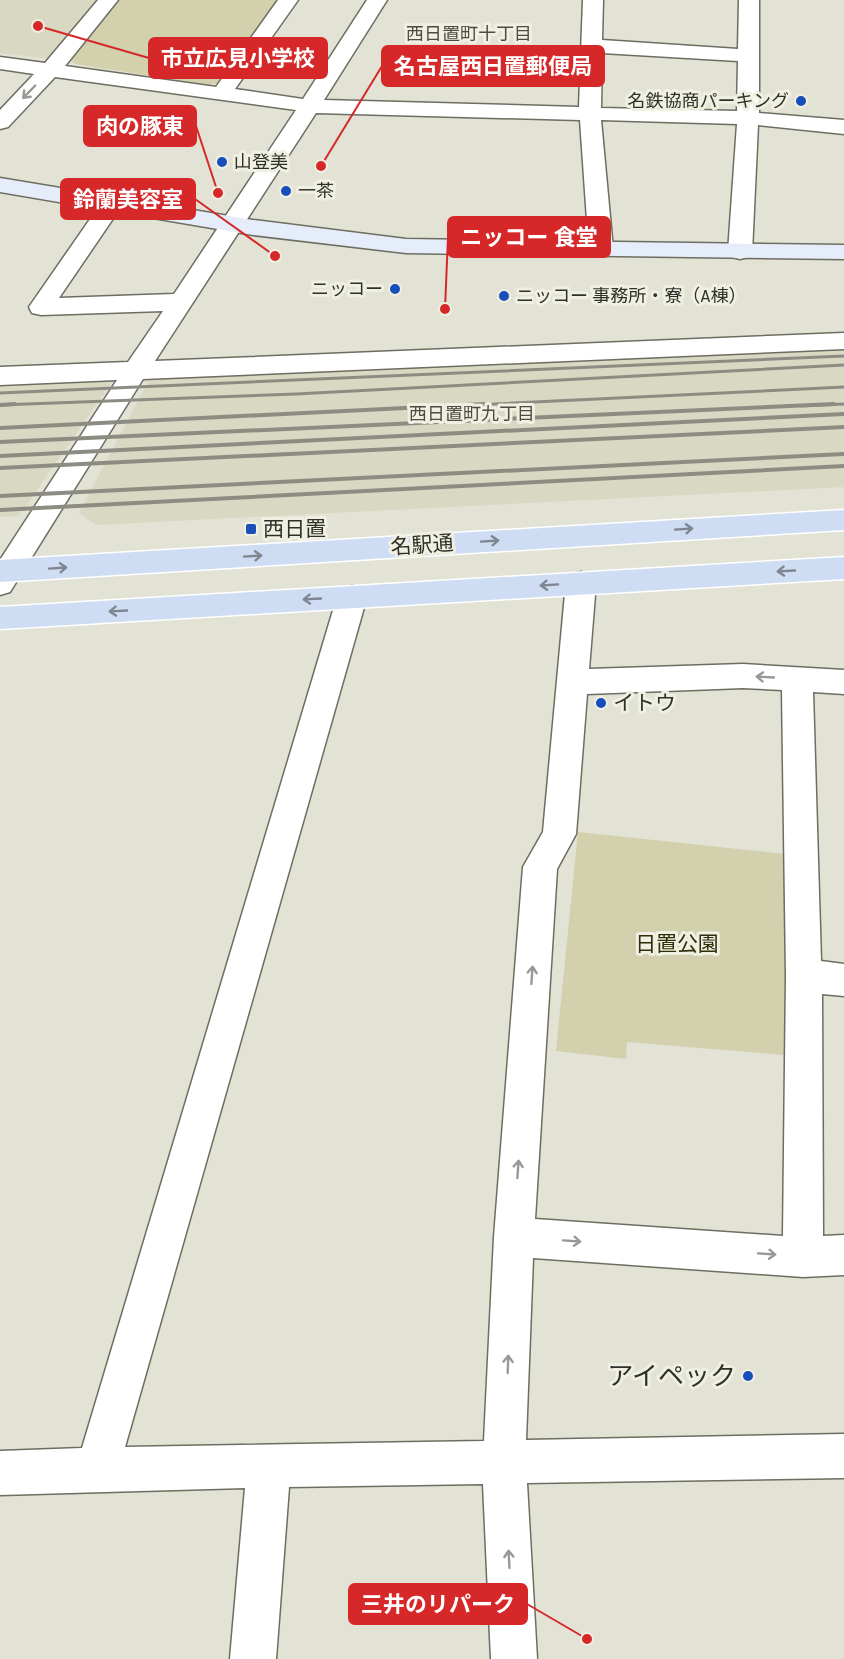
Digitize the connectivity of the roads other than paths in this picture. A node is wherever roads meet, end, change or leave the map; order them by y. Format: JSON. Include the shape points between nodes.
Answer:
{"nodes":[{"id":1,"x":108,"y":0,"type":"edge"},
{"id":2,"x":288,"y":0,"type":"edge"},
{"id":3,"x":377,"y":0,"type":"edge"},
{"id":4,"x":593,"y":0,"type":"edge"},
{"id":5,"x":749,"y":0,"type":"edge"},
{"id":6,"x":593,"y":46,"type":"junction"},
{"id":7,"x":749,"y":56,"type":"junction"},
{"id":8,"x":0,"y":63,"type":"edge"},
{"id":9,"x":50,"y":70,"type":"junction"},
{"id":10,"x":222,"y":93,"type":"junction"},
{"id":11,"x":310,"y":106,"type":"junction"},
{"id":12,"x":590,"y":114,"type":"junction"},
{"id":13,"x":748,"y":118,"type":"junction"},
{"id":14,"x":0,"y":122,"type":"edge"},
{"id":15,"x":844,"y":127,"type":"edge"},
{"id":16,"x":0,"y":185,"type":"edge"},
{"id":17,"x":112,"y":204,"type":"junction"},
{"id":18,"x":234,"y":224,"type":"junction"},
{"id":19,"x":601,"y":249,"type":"junction"},
{"id":20,"x":740,"y":252,"type":"junction"},
{"id":21,"x":844,"y":252,"type":"edge"},
{"id":22,"x":182,"y":302,"type":"junction"},
{"id":23,"x":844,"y":341,"type":"edge"},
{"id":24,"x":136,"y":370,"type":"junction"},
{"id":25,"x":0,"y":376,"type":"edge"},
{"id":26,"x":844,"y":520,"type":"edge"},
{"id":27,"x":844,"y":568,"type":"edge"},
{"id":28,"x":3,"y":575,"type":"edge"},
{"id":29,"x":581,"y":583,"type":"junction"},
{"id":30,"x":352,"y":597,"type":"junction"},
{"id":31,"x":0,"y":618,"type":"edge"},
{"id":32,"x":797,"y":678,"type":"junction"},
{"id":33,"x":844,"y":681,"type":"edge"},
{"id":34,"x":573,"y":682,"type":"junction"},
{"id":35,"x":804,"y":976,"type":"junction"},
{"id":36,"x":844,"y":980,"type":"edge"},
{"id":37,"x":514,"y":1237,"type":"junction"},
{"id":38,"x":844,"y":1255,"type":"edge"},
{"id":39,"x":803,"y":1257,"type":"junction"},
{"id":40,"x":844,"y":1456,"type":"edge"},
{"id":41,"x":504,"y":1464,"type":"junction"},
{"id":42,"x":270,"y":1466,"type":"junction"},
{"id":43,"x":97,"y":1469,"type":"junction"},
{"id":44,"x":0,"y":1473,"type":"edge"},
{"id":45,"x":253,"y":1659,"type":"edge"},
{"id":46,"x":514,"y":1659,"type":"edge"}],
"edges":[{"from":1,"to":9,"type":"street"},
{"from":2,"to":10,"type":"street"},
{"from":3,"to":11,"type":"street"},
{"from":4,"to":6,"type":"street"},
{"from":5,"to":7,"type":"street"},
{"from":6,"to":7,"type":"street"},
{"from":6,"to":12,"type":"street"},
{"from":7,"to":13,"type":"street"},
{"from":8,"to":9,"type":"street"},
{"from":9,"to":10,"type":"street"},
{"from":9,"to":14,"type":"street","one_way":true},
{"from":10,"to":11,"type":"street"},
{"from":11,"to":12,"type":"street"},
{"from":11,"to":18,"type":"street"},
{"from":12,"to":13,"type":"street"},
{"from":12,"to":19,"type":"street"},
{"from":13,"to":15,"type":"street"},
{"from":13,"to":20,"type":"street"},
{"from":16,"to":17,"type":"street"},
{"from":17,"to":18,"type":"street"},
{"from":17,"to":22,"type":"street","via":[[41,307]]},
{"from":18,"to":19,"type":"street","via":[[406,246]]},
{"from":18,"to":22,"type":"street"},
{"from":19,"to":20,"type":"street"},
{"from":20,"to":21,"type":"street"},
{"from":22,"to":24,"type":"street"},
{"from":23,"to":24,"type":"street"},
{"from":24,"to":25,"type":"street"},
{"from":24,"to":28,"type":"street"},
{"from":28,"to":26,"type":"main road","name":"名駅通","one_way":true},
{"from":27,"to":29,"type":"main road","one_way":true},
{"from":29,"to":30,"type":"main road","one_way":true},
{"from":29,"to":34,"type":"street"},
{"from":30,"to":31,"type":"main road","one_way":true},
{"from":30,"to":43,"type":"street"},
{"from":32,"to":33,"type":"street"},
{"from":32,"to":34,"type":"street","one_way":true},
{"from":32,"to":35,"type":"street"},
{"from":37,"to":34,"type":"street","one_way":true,"via":[[540,867],[559,834]]},
{"from":35,"to":36,"type":"street"},
{"from":35,"to":39,"type":"street"},
{"from":37,"to":39,"type":"street","one_way":true},
{"from":41,"to":37,"type":"street","one_way":true},
{"from":38,"to":39,"type":"street"},
{"from":40,"to":41,"type":"street"},
{"from":41,"to":42,"type":"street"},
{"from":46,"to":41,"type":"street","one_way":true},
{"from":42,"to":43,"type":"street"},
{"from":42,"to":45,"type":"street"},
{"from":43,"to":44,"type":"street"}]}
